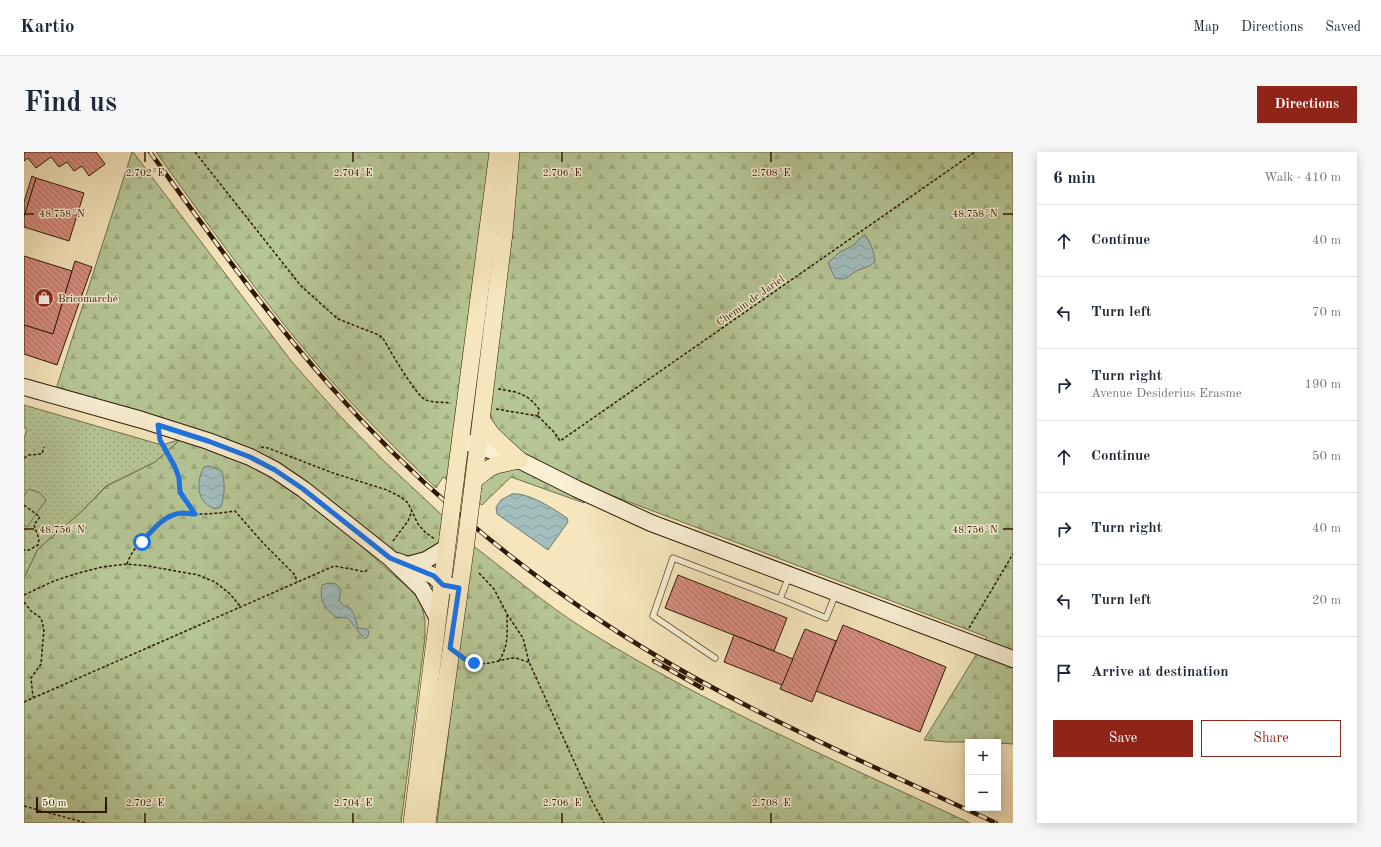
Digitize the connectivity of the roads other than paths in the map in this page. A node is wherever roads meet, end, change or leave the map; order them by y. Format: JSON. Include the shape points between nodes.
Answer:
{"nodes":[{"id":1,"x":498,"y":152,"type":"edge"},
{"id":2,"x":511,"y":152,"type":"edge"},
{"id":3,"x":24,"y":387,"type":"edge"},
{"id":4,"x":482,"y":421,"type":"junction"},
{"id":5,"x":461,"y":441,"type":"junction"},
{"id":6,"x":478,"y":446,"type":"junction"},
{"id":7,"x":519,"y":460,"type":"junction"},
{"id":8,"x":473,"y":487,"type":"junction"},
{"id":9,"x":443,"y":541,"type":"junction"},
{"id":10,"x":390,"y":558,"type":"junction"},
{"id":11,"x":408,"y":565,"type":"junction"},
{"id":12,"x":790,"y":576,"type":"junction"},
{"id":13,"x":451,"y":586,"type":"junction"},
{"id":14,"x":422,"y":589,"type":"junction"},
{"id":15,"x":836,"y":593,"type":"junction"},
{"id":16,"x":780,"y":599,"type":"junction"},
{"id":17,"x":437,"y":617,"type":"junction"},
{"id":18,"x":715,"y":658,"type":"dead end"},
{"id":19,"x":1013,"y":659,"type":"edge"},
{"id":20,"x":412,"y":823,"type":"edge"},
{"id":21,"x":427,"y":823,"type":"edge"}],
"edges":[{"from":1,"to":5,"type":"main road"},
{"from":2,"to":4,"type":"main road"},
{"from":3,"to":10,"type":"main road","via":[[158,425],[241,454],[275,470],[303,489]]},
{"from":4,"to":6,"type":"main road"},
{"from":4,"to":7,"type":"main road","via":[[492,435]]},
{"from":5,"to":6,"type":"main road"},
{"from":5,"to":9,"type":"main road","bridge":true},
{"from":6,"to":7,"type":"main road"},
{"from":6,"to":8,"type":"main road"},
{"from":7,"to":8,"type":"main road","via":[[488,469]]},
{"from":7,"to":12,"type":"main road","via":[[651,523]]},
{"from":8,"to":13,"type":"main road","bridge":true,"via":[[465,550]]},
{"from":9,"to":11,"type":"main road","via":[[426,560]]},
{"from":9,"to":13,"type":"main road"},
{"from":10,"to":11,"type":"main road"},
{"from":10,"to":14,"type":"main road"},
{"from":11,"to":13,"type":"main road"},
{"from":12,"to":15,"type":"main road"},
{"from":12,"to":16,"type":"lane"},
{"from":13,"to":14,"type":"main road"},
{"from":13,"to":17,"type":"main road"},
{"from":13,"to":21,"type":"main road","via":[[450,648]]},
{"from":14,"to":17,"type":"main road"},
{"from":15,"to":16,"type":"lane","via":[[826,618]]},
{"from":15,"to":19,"type":"main road"},
{"from":16,"to":18,"type":"lane","via":[[673,558],[653,616]]},
{"from":17,"to":20,"type":"main road"}]}
